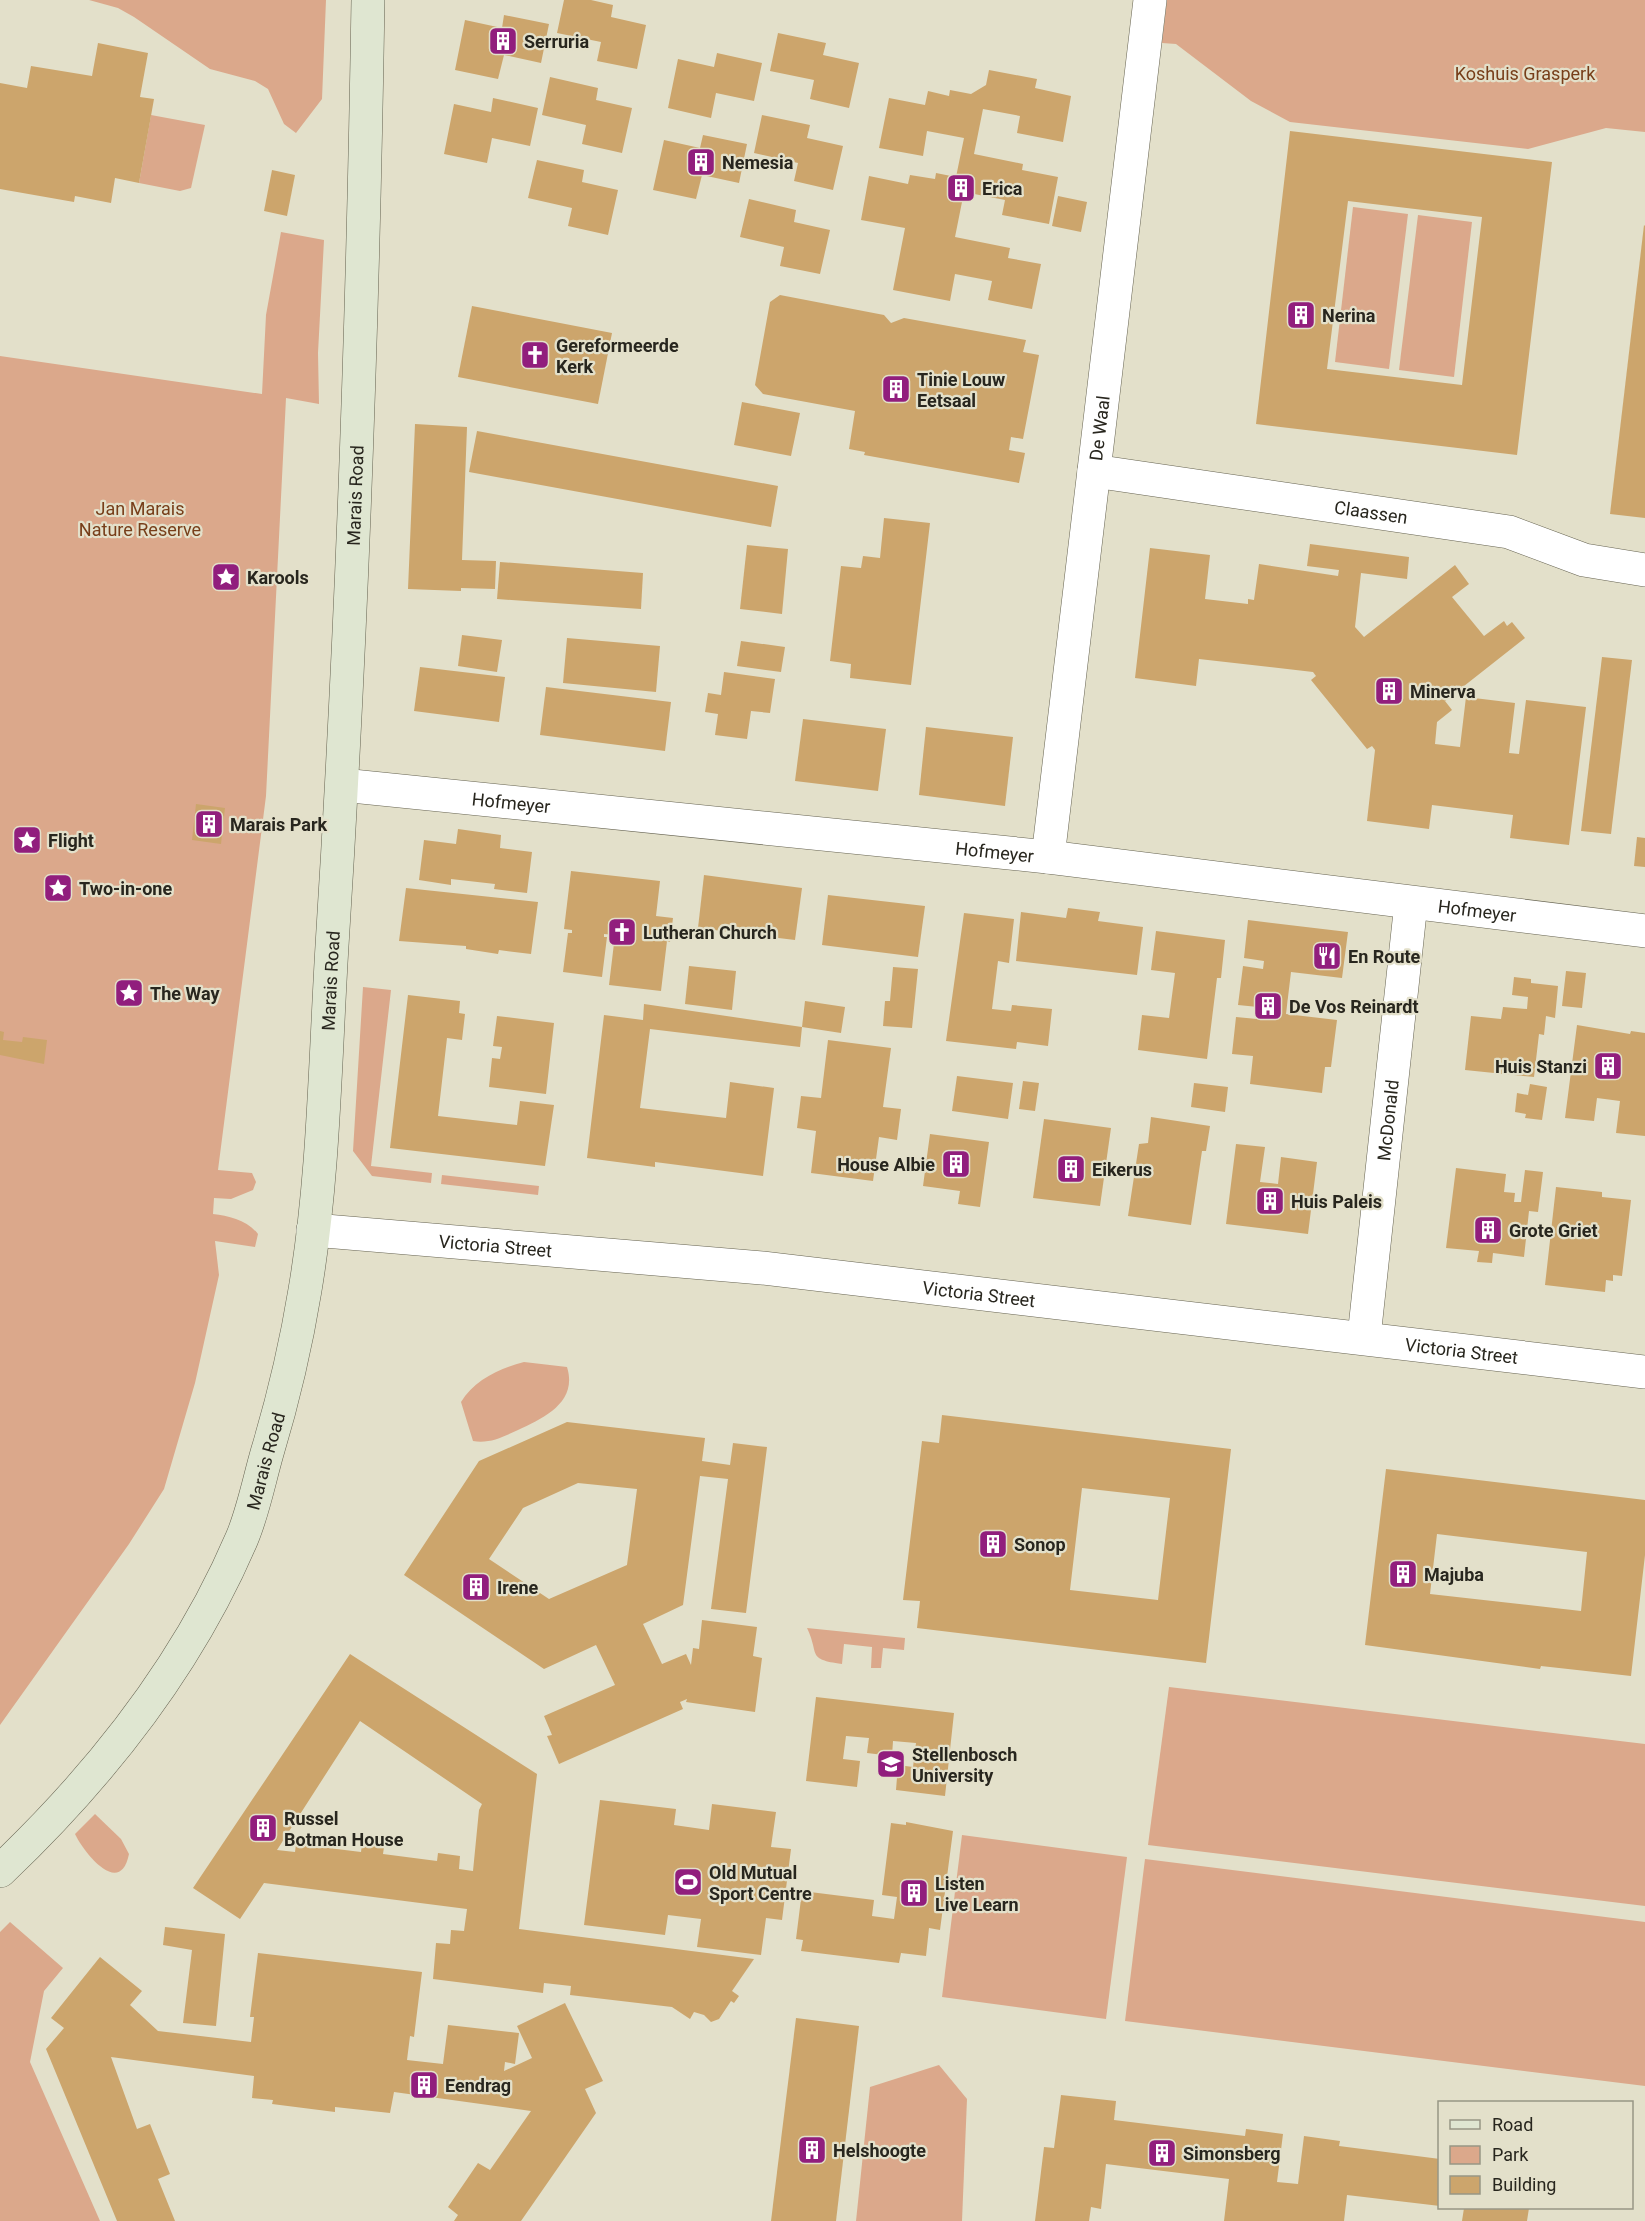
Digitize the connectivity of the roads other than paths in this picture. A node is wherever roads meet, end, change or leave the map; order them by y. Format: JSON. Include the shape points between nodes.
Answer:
{"nodes":[{"id":1,"x":368,"y":0,"type":"edge"},
{"id":2,"x":1150,"y":0,"type":"edge"},
{"id":3,"x":1094,"y":471,"type":"junction"},
{"id":4,"x":1645,"y":570,"type":"edge"},
{"id":5,"x":342,"y":785,"type":"junction"},
{"id":6,"x":1048,"y":857,"type":"junction"},
{"id":7,"x":1411,"y":903,"type":"junction"},
{"id":8,"x":1645,"y":931,"type":"edge"},
{"id":9,"x":313,"y":1230,"type":"junction"},
{"id":10,"x":1364,"y":1337,"type":"junction"},
{"id":11,"x":1645,"y":1372,"type":"edge"},
{"id":12,"x":0,"y":1871,"type":"edge"}],
"edges":[{"from":1,"to":5,"type":"street","name":"Marais Road","via":[[364,219]]},
{"from":2,"to":3,"type":"street","name":"De Waal"},
{"from":3,"to":4,"type":"street","name":"Claassen","via":[[1509,532],[1584,560]]},
{"from":3,"to":6,"type":"street","name":"De Waal"},
{"from":5,"to":6,"type":"street","name":"Hofmeyer"},
{"from":5,"to":9,"type":"street","name":"Marais Road"},
{"from":6,"to":7,"type":"street","name":"Hofmeyer"},
{"from":7,"to":8,"type":"street","name":"Hofmeyer"},
{"from":7,"to":10,"type":"street","name":"McDonald"},
{"from":9,"to":10,"type":"street","name":"Victoria Street","via":[[762,1269]]},
{"from":9,"to":12,"type":"street","name":"Marais Road","via":[[292,1356],[243,1536],[195,1629],[129,1731],[41,1831]]},
{"from":10,"to":11,"type":"street","name":"Victoria Street"}]}
